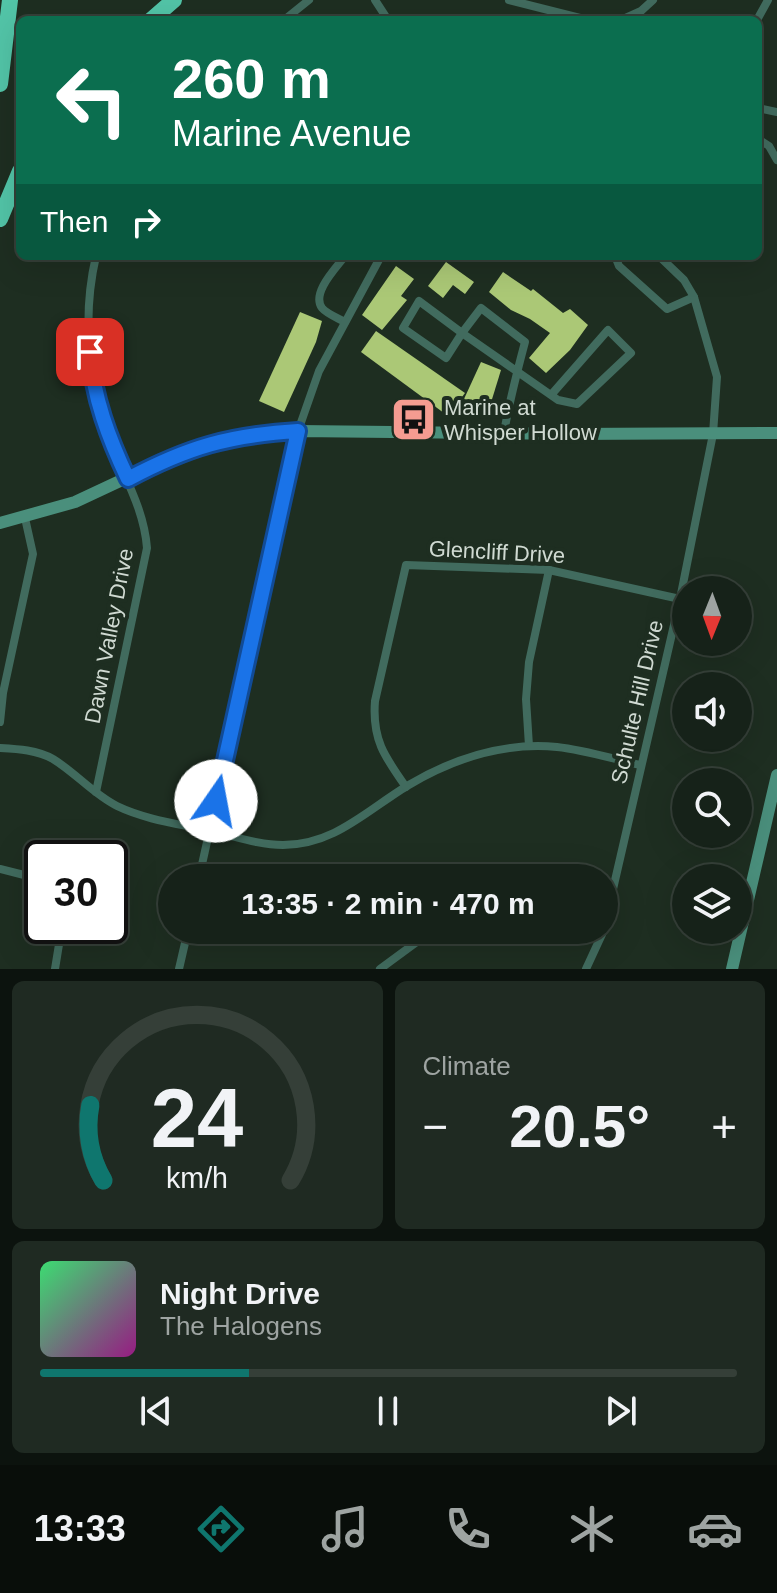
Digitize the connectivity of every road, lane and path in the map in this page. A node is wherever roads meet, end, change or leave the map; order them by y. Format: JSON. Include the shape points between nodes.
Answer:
{"nodes":[{"id":1,"x":10,"y":0,"type":"edge"},
{"id":2,"x":174,"y":0,"type":"edge"},
{"id":3,"x":309,"y":0,"type":"edge"},
{"id":4,"x":509,"y":0,"type":"edge"},
{"id":5,"x":653,"y":0,"type":"edge"},
{"id":6,"x":156,"y":16,"type":"edge"},
{"id":7,"x":289,"y":16,"type":"edge"},
{"id":8,"x":572,"y":16,"type":"edge"},
{"id":9,"x":630,"y":16,"type":"edge"},
{"id":10,"x":0,"y":84,"type":"edge"},
{"id":11,"x":762,"y":142,"type":"edge"},
{"id":12,"x":777,"y":160,"type":"edge"},
{"id":13,"x":16,"y":181,"type":"edge"},
{"id":14,"x":0,"y":219,"type":"edge"},
{"id":15,"x":95,"y":260,"type":"edge"},
{"id":16,"x":342,"y":260,"type":"edge"},
{"id":17,"x":379,"y":260,"type":"edge"},
{"id":18,"x":617,"y":260,"type":"edge"},
{"id":19,"x":663,"y":260,"type":"edge"},
{"id":20,"x":694,"y":297,"type":"junction"},
{"id":21,"x":345,"y":322,"type":"junction"},
{"id":22,"x":462,"y":333,"type":"junction"},
{"id":23,"x":517,"y":370,"type":"junction"},
{"id":24,"x":551,"y":395,"type":"junction"},
{"id":25,"x":298,"y":431,"type":"junction"},
{"id":26,"x":504,"y":433,"type":"junction"},
{"id":27,"x":777,"y":433,"type":"edge"},
{"id":28,"x":713,"y":434,"type":"junction"},
{"id":29,"x":128,"y":479,"type":"junction"},
{"id":30,"x":25,"y":518,"type":"junction"},
{"id":31,"x":0,"y":523,"type":"edge"},
{"id":32,"x":549,"y":570,"type":"junction"},
{"id":33,"x":685,"y":576,"type":"edge"},
{"id":34,"x":672,"y":597,"type":"edge"},
{"id":35,"x":672,"y":632,"type":"edge"},
{"id":36,"x":0,"y":722,"type":"edge"},
{"id":37,"x":529,"y":746,"type":"junction"},
{"id":38,"x":0,"y":748,"type":"edge"},
{"id":39,"x":640,"y":765,"type":"junction"},
{"id":40,"x":777,"y":775,"type":"edge"},
{"id":41,"x":406,"y":787,"type":"junction"},
{"id":42,"x":96,"y":792,"type":"junction"},
{"id":43,"x":210,"y":831,"type":"junction"},
{"id":44,"x":202,"y":864,"type":"edge"},
{"id":45,"x":615,"y":864,"type":"edge"},
{"id":46,"x":0,"y":869,"type":"edge"},
{"id":47,"x":24,"y":875,"type":"edge"},
{"id":48,"x":59,"y":944,"type":"edge"},
{"id":49,"x":185,"y":944,"type":"edge"},
{"id":50,"x":414,"y":944,"type":"edge"},
{"id":51,"x":597,"y":944,"type":"edge"},
{"id":52,"x":55,"y":969,"type":"edge"},
{"id":53,"x":179,"y":969,"type":"edge"},
{"id":54,"x":380,"y":969,"type":"edge"},
{"id":55,"x":586,"y":969,"type":"edge"},
{"id":56,"x":732,"y":969,"type":"edge"}],
"edges":[{"from":1,"to":10,"type":"highway"},
{"from":2,"to":6,"type":"highway"},
{"from":3,"to":7,"type":"street"},
{"from":4,"to":8,"type":"street"},
{"from":5,"to":9,"type":"street"},
{"from":11,"to":12,"type":"street"},
{"from":13,"to":14,"type":"highway"},
{"from":15,"to":29,"type":"street","name":"Dawn Valley Drive","via":[[89,327],[92,377],[109,438]]},
{"from":16,"to":21,"type":"street","via":[[319,293],[319,303]]},
{"from":17,"to":21,"type":"street"},
{"from":18,"to":20,"type":"street","via":[[667,309]]},
{"from":19,"to":20,"type":"street","name":"Schulte Hill Drive"},
{"from":20,"to":28,"type":"street","name":"Schulte Hill Drive","via":[[717,377]]},
{"from":21,"to":25,"type":"street","via":[[319,371]]},
{"from":22,"to":22,"type":"street","via":[[419,301],[403,328],[446,358]]},
{"from":22,"to":23,"type":"street"},
{"from":22,"to":23,"type":"street","via":[[481,308],[525,342]]},
{"from":23,"to":24,"type":"street"},
{"from":23,"to":26,"type":"street"},
{"from":24,"to":24,"type":"street","via":[[577,404],[631,353],[608,330]]},
{"from":25,"to":26,"type":"main road"},
{"from":25,"to":29,"type":"main road","via":[[211,443]]},
{"from":25,"to":43,"type":"street"},
{"from":26,"to":28,"type":"main road"},
{"from":27,"to":28,"type":"main road"},
{"from":28,"to":33,"type":"street","name":"Schulte Hill Drive"},
{"from":29,"to":30,"type":"main road"},
{"from":29,"to":42,"type":"street","name":"Dawn Valley Drive","via":[[147,548]]},
{"from":30,"to":31,"type":"main road"},
{"from":30,"to":36,"type":"street","via":[[33,554]]},
{"from":32,"to":34,"type":"street","name":"Glencliff Drive"},
{"from":32,"to":37,"type":"street","via":[[529,662]]},
{"from":32,"to":41,"type":"street","name":"Glencliff Drive","via":[[406,565],[373,722],[384,756]]},
{"from":35,"to":39,"type":"street","name":"Schulte Hill Drive"},
{"from":37,"to":39,"type":"street"},
{"from":37,"to":41,"type":"street","via":[[481,753]]},
{"from":38,"to":42,"type":"street","via":[[53,759]]},
{"from":39,"to":45,"type":"street","name":"Schulte Hill Drive"},
{"from":40,"to":56,"type":"main road"},
{"from":41,"to":43,"type":"street","via":[[358,822],[315,841],[284,845]]},
{"from":42,"to":43,"type":"street","via":[[142,816]]},
{"from":43,"to":44,"type":"street"},
{"from":46,"to":47,"type":"street"},
{"from":48,"to":52,"type":"street"},
{"from":49,"to":53,"type":"street"},
{"from":50,"to":54,"type":"street"},
{"from":51,"to":55,"type":"street","name":"Schulte Hill Drive"}]}
